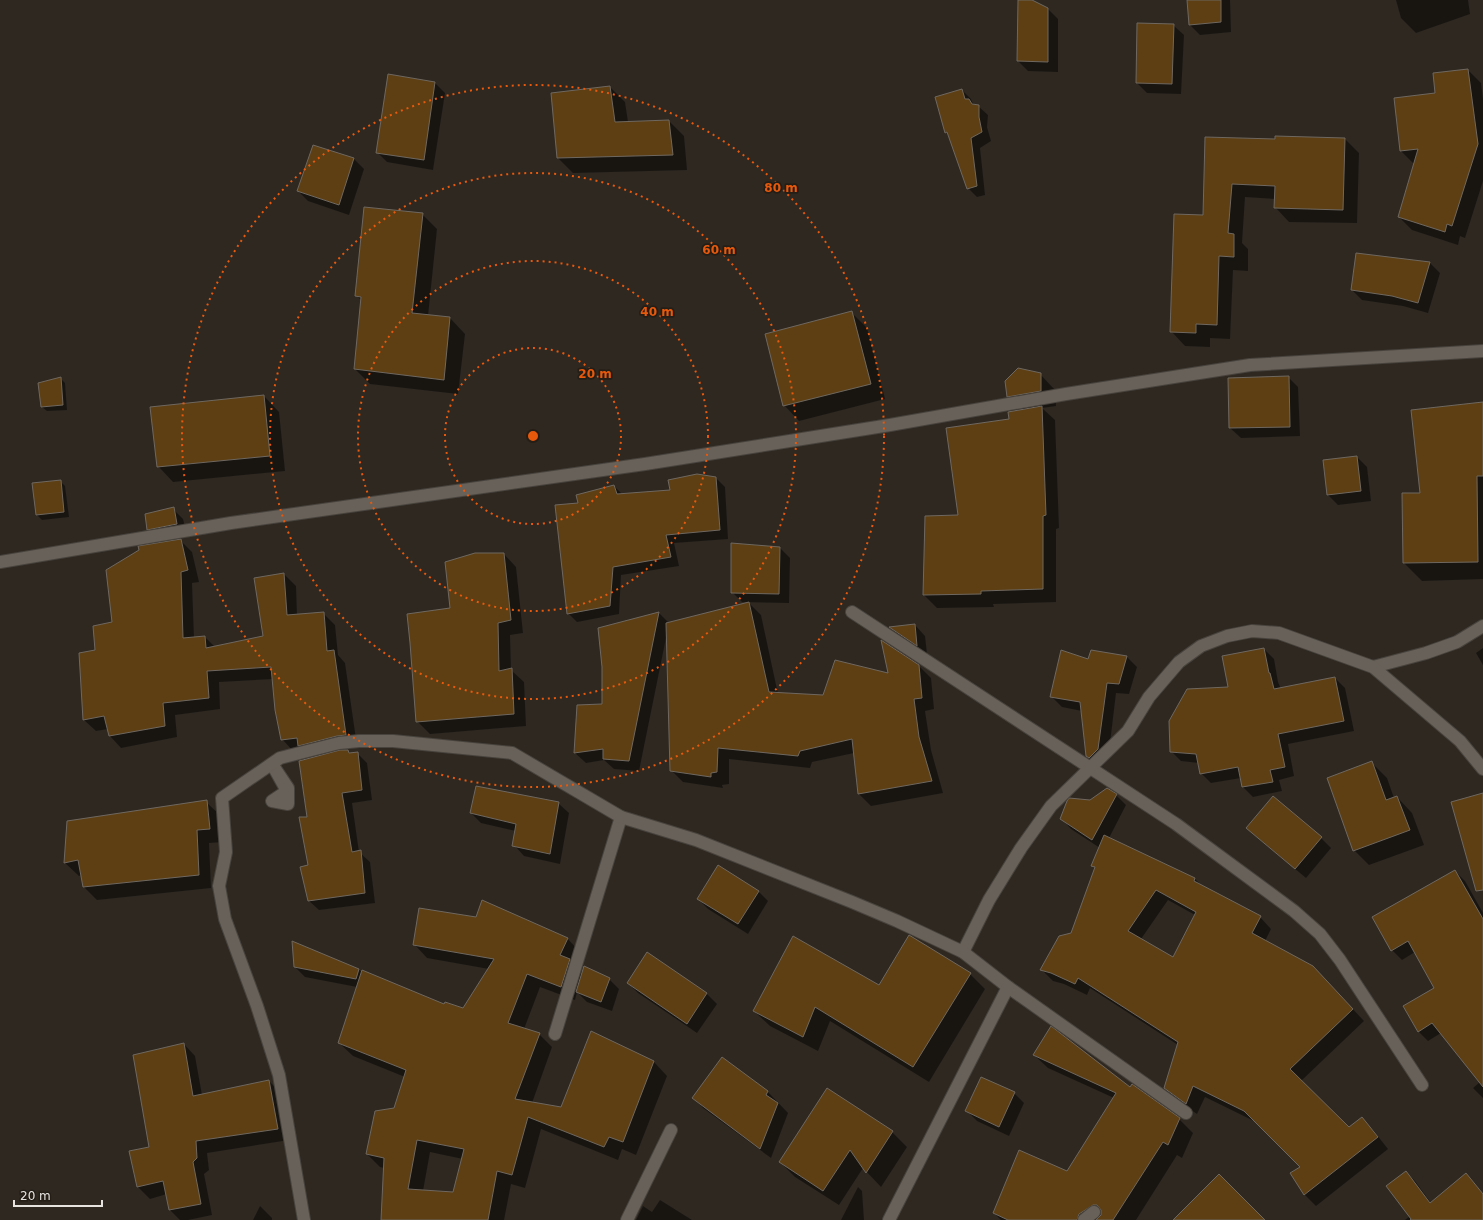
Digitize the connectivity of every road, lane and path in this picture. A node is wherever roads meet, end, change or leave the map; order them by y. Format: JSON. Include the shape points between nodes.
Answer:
{"nodes":[{"id":1,"x":1483,"y":351,"type":"edge"},
{"id":2,"x":0,"y":562,"type":"edge"},
{"id":3,"x":852,"y":612,"type":"dead end"},
{"id":4,"x":1483,"y":626,"type":"edge"},
{"id":5,"x":1374,"y":667,"type":"junction"},
{"id":6,"x":1090,"y":767,"type":"junction"},
{"id":7,"x":1483,"y":769,"type":"edge"},
{"id":8,"x":621,"y":817,"type":"junction"},
{"id":9,"x":963,"y":952,"type":"junction"},
{"id":10,"x":1008,"y":987,"type":"junction"},
{"id":11,"x":556,"y":1034,"type":"dead end"},
{"id":12,"x":1422,"y":1085,"type":"dead end"},
{"id":13,"x":1186,"y":1113,"type":"dead end"},
{"id":14,"x":671,"y":1130,"type":"dead end"},
{"id":15,"x":1094,"y":1212,"type":"dead end"},
{"id":16,"x":304,"y":1220,"type":"edge"},
{"id":17,"x":627,"y":1220,"type":"edge"},
{"id":18,"x":888,"y":1220,"type":"edge"},
{"id":19,"x":1084,"y":1220,"type":"edge"}],
"edges":[{"from":1,"to":2,"type":"street","via":[[1250,365],[653,463],[231,523]]},
{"from":3,"to":6,"type":"street"},
{"from":4,"to":5,"type":"street","via":[[1457,642]]},
{"from":5,"to":6,"type":"street","via":[[1279,633],[1252,632],[1227,636],[1201,646],[1179,662],[1149,697],[1128,731]]},
{"from":5,"to":7,"type":"street","via":[[1460,741]]},
{"from":6,"to":9,"type":"street","via":[[1051,806],[1021,848],[989,900]]},
{"from":6,"to":12,"type":"street","via":[[1176,824],[1294,911],[1320,934],[1340,960]]},
{"from":8,"to":9,"type":"street","via":[[696,840],[852,902]]},
{"from":8,"to":11,"type":"street"},
{"from":8,"to":16,"type":"street","via":[[512,753],[400,742],[359,741],[280,758],[222,798],[226,852],[219,886],[225,919],[279,1075]]},
{"from":9,"to":10,"type":"street"},
{"from":10,"to":13,"type":"street"},
{"from":10,"to":18,"type":"street"},
{"from":14,"to":17,"type":"street"},
{"from":15,"to":19,"type":"street"}]}
